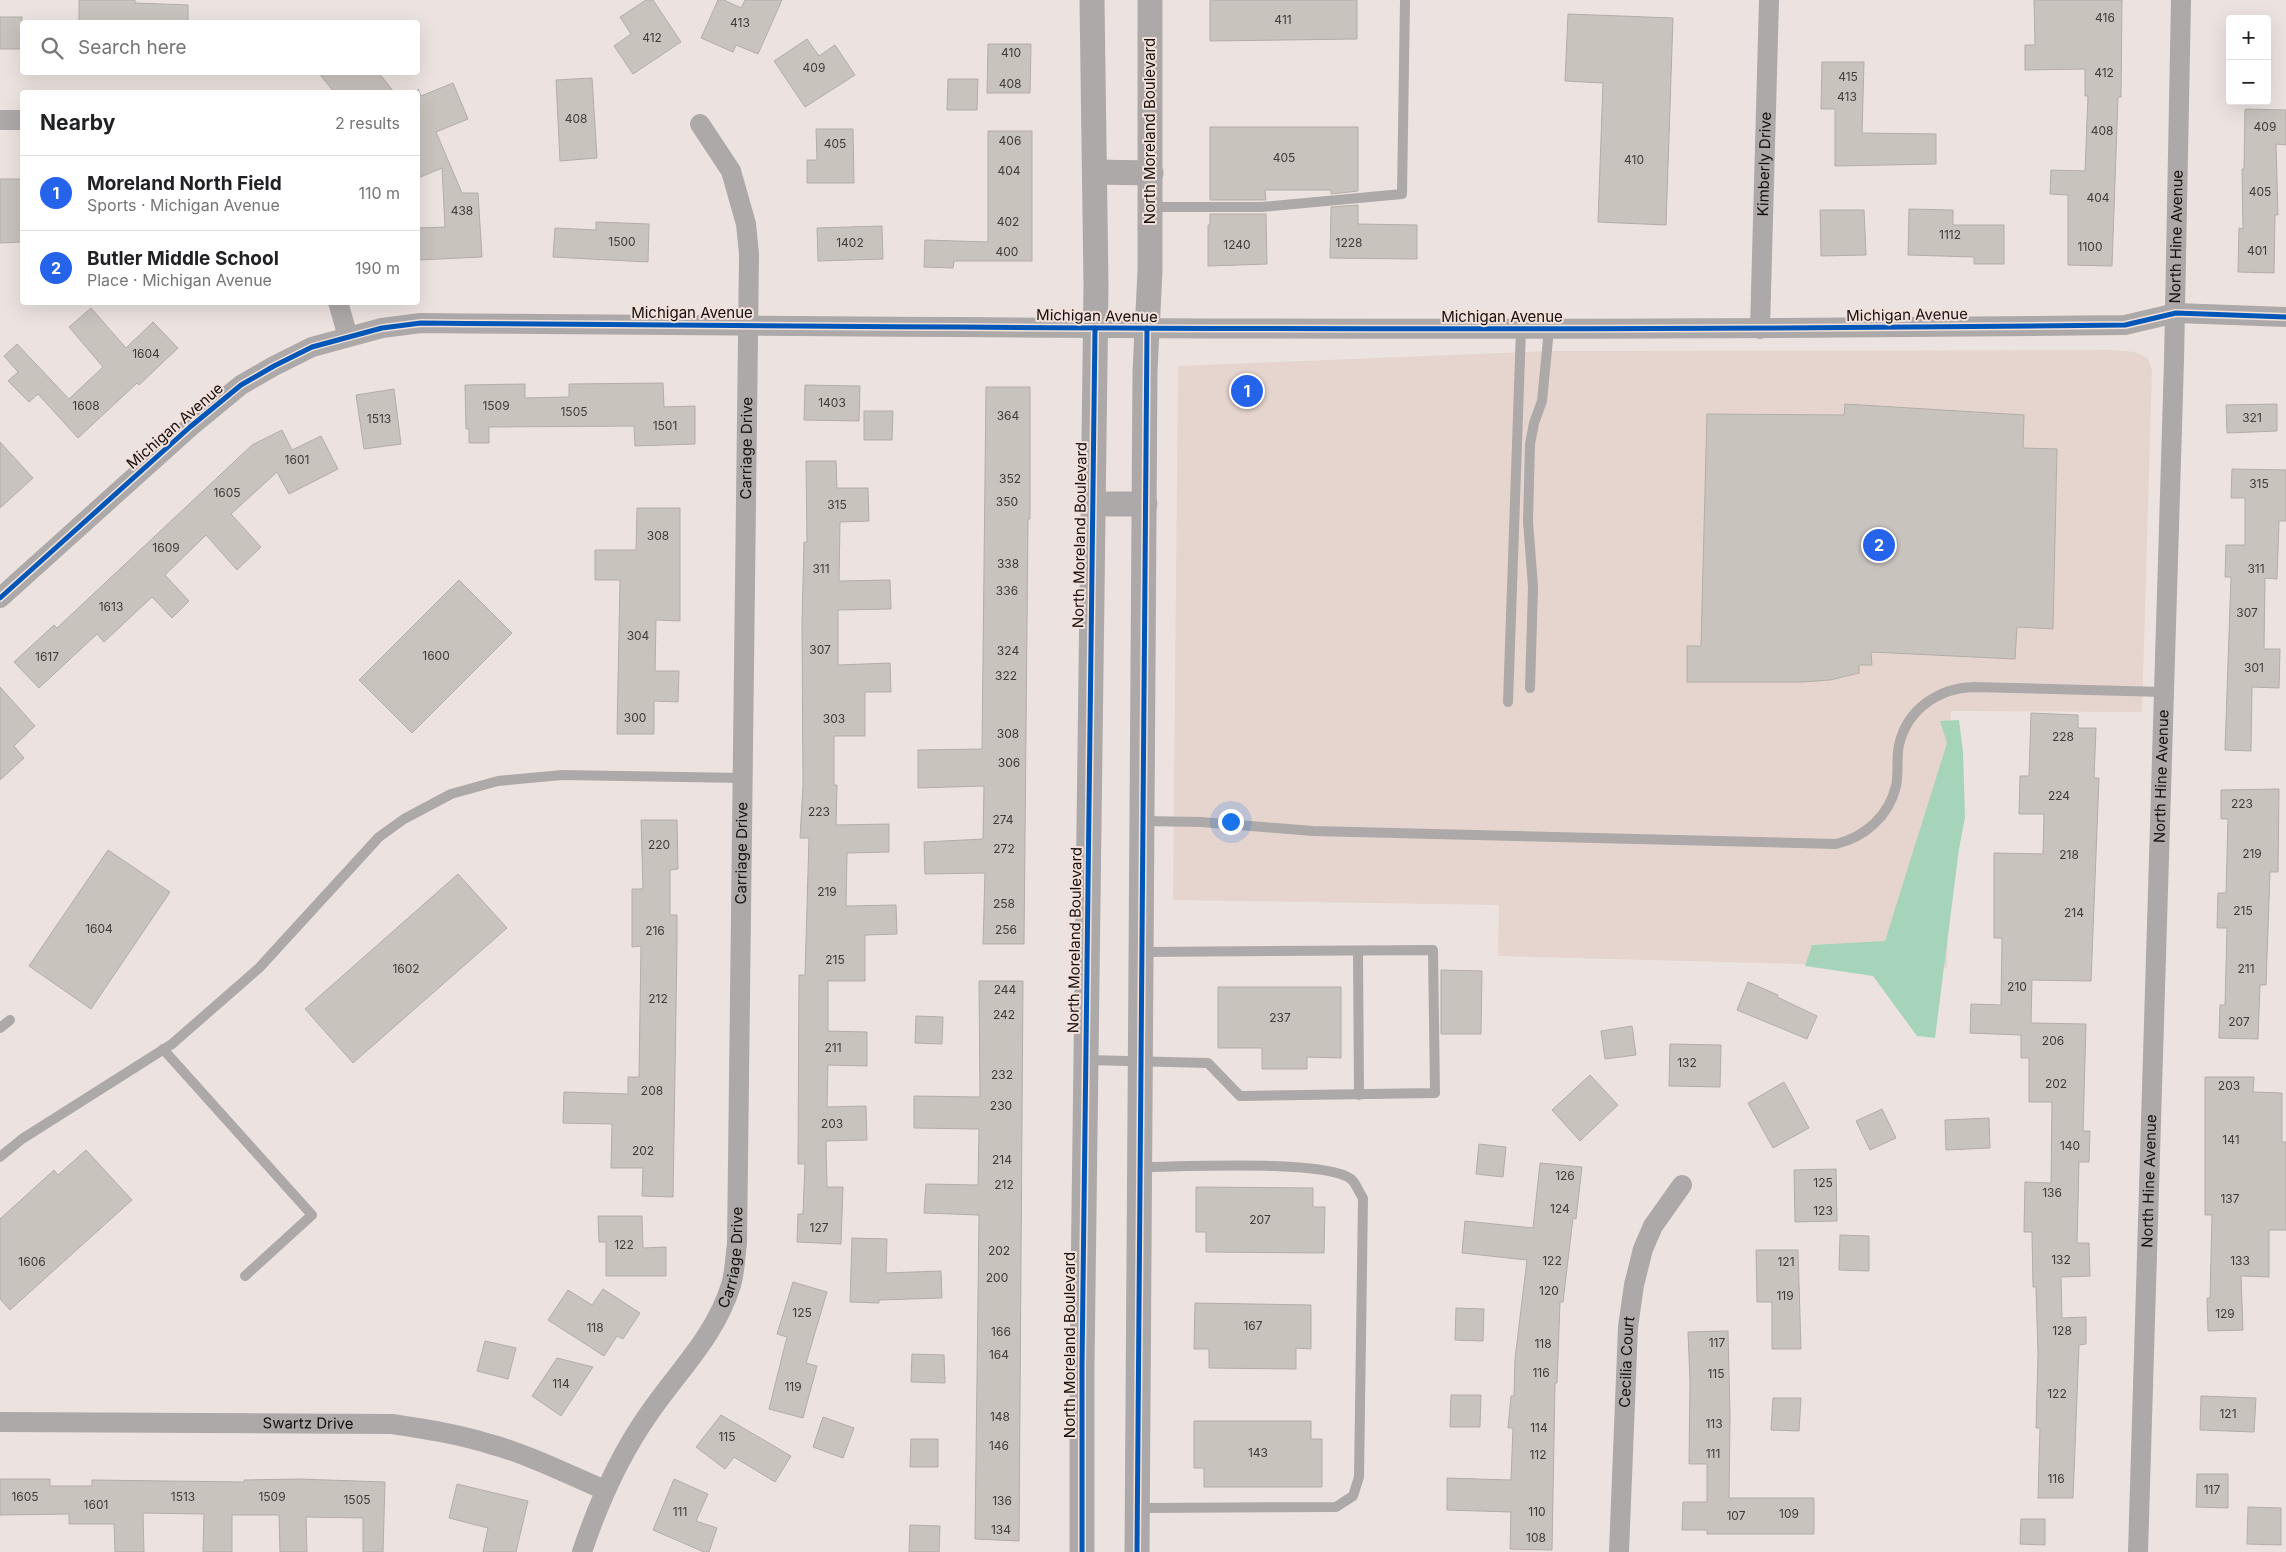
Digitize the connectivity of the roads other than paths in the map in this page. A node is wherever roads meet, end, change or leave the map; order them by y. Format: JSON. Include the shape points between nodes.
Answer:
{"nodes":[{"id":1,"x":1092,"y":0,"type":"edge"},
{"id":2,"x":1150,"y":0,"type":"edge"},
{"id":3,"x":1405,"y":0,"type":"edge"},
{"id":4,"x":1769,"y":0,"type":"edge"},
{"id":5,"x":2181,"y":0,"type":"edge"},
{"id":6,"x":0,"y":120,"type":"edge"},
{"id":7,"x":20,"y":120,"type":"edge"},
{"id":8,"x":700,"y":124,"type":"dead end"},
{"id":9,"x":1095,"y":172,"type":"junction"},
{"id":10,"x":1151,"y":173,"type":"junction"},
{"id":11,"x":1151,"y":207,"type":"junction"},
{"id":12,"x":339,"y":305,"type":"edge"},
{"id":13,"x":2176,"y":313,"type":"junction"},
{"id":14,"x":2286,"y":317,"type":"edge"},
{"id":15,"x":749,"y":326,"type":"junction"},
{"id":16,"x":1095,"y":328,"type":"junction"},
{"id":17,"x":1147,"y":328,"type":"junction"},
{"id":18,"x":1520,"y":329,"type":"junction"},
{"id":19,"x":1549,"y":329,"type":"junction"},
{"id":20,"x":1760,"y":329,"type":"junction"},
{"id":21,"x":348,"y":337,"type":"junction"},
{"id":22,"x":1093,"y":504,"type":"junction"},
{"id":23,"x":1145,"y":504,"type":"junction"},
{"id":24,"x":0,"y":598,"type":"edge"},
{"id":25,"x":1530,"y":688,"type":"dead end"},
{"id":26,"x":2164,"y":692,"type":"junction"},
{"id":27,"x":1508,"y":702,"type":"dead end"},
{"id":28,"x":743,"y":778,"type":"junction"},
{"id":29,"x":1143,"y":821,"type":"junction"},
{"id":30,"x":1358,"y":951,"type":"junction"},
{"id":31,"x":1142,"y":952,"type":"junction"},
{"id":32,"x":10,"y":1020,"type":"dead end"},
{"id":33,"x":0,"y":1028,"type":"edge"},
{"id":34,"x":163,"y":1049,"type":"junction"},
{"id":35,"x":1086,"y":1060,"type":"junction"},
{"id":36,"x":1141,"y":1062,"type":"junction"},
{"id":37,"x":1359,"y":1095,"type":"junction"},
{"id":38,"x":0,"y":1157,"type":"edge"},
{"id":39,"x":1139,"y":1167,"type":"junction"},
{"id":40,"x":1682,"y":1185,"type":"dead end"},
{"id":41,"x":245,"y":1276,"type":"dead end"},
{"id":42,"x":0,"y":1422,"type":"edge"},
{"id":43,"x":605,"y":1490,"type":"junction"},
{"id":44,"x":1137,"y":1508,"type":"junction"},
{"id":45,"x":582,"y":1552,"type":"edge"},
{"id":46,"x":1082,"y":1552,"type":"edge"},
{"id":47,"x":1137,"y":1552,"type":"edge"},
{"id":48,"x":1619,"y":1552,"type":"edge"},
{"id":49,"x":2138,"y":1552,"type":"edge"}],
"edges":[{"from":1,"to":9,"type":"street","name":"North Moreland Boulevard"},
{"from":2,"to":10,"type":"street","name":"North Moreland Boulevard"},
{"from":3,"to":11,"type":"lane","via":[[1402,194],[1262,207]]},
{"from":4,"to":20,"type":"street","name":"Kimberly Drive"},
{"from":5,"to":13,"type":"street","name":"North Hine Avenue"},
{"from":6,"to":7,"type":"street"},
{"from":8,"to":15,"type":"street","name":"Carriage Drive","via":[[731,171],[746,224]]},
{"from":9,"to":10,"type":"street"},
{"from":9,"to":16,"type":"street","name":"North Moreland Boulevard"},
{"from":10,"to":11,"type":"street","name":"North Moreland Boulevard"},
{"from":11,"to":17,"type":"street","name":"North Moreland Boulevard"},
{"from":12,"to":21,"type":"street"},
{"from":13,"to":14,"type":"street","name":"Michigan Avenue"},
{"from":13,"to":20,"type":"street","name":"Michigan Avenue","via":[[2124,325]]},
{"from":13,"to":26,"type":"street","name":"North Hine Avenue"},
{"from":15,"to":16,"type":"street","name":"Michigan Avenue"},
{"from":15,"to":21,"type":"street","name":"Michigan Avenue","via":[[421,323]]},
{"from":15,"to":28,"type":"street","name":"Carriage Drive"},
{"from":16,"to":17,"type":"street","name":"Michigan Avenue"},
{"from":16,"to":22,"type":"street","name":"North Moreland Boulevard"},
{"from":17,"to":18,"type":"street","name":"Michigan Avenue"},
{"from":17,"to":23,"type":"street","name":"North Moreland Boulevard"},
{"from":18,"to":19,"type":"street","name":"Michigan Avenue"},
{"from":18,"to":27,"type":"lane"},
{"from":19,"to":20,"type":"street","name":"Michigan Avenue"},
{"from":19,"to":25,"type":"lane","via":[[1542,401],[1530,444],[1528,521],[1533,587]]},
{"from":21,"to":24,"type":"street","name":"Michigan Avenue","via":[[312,347],[241,385]]},
{"from":22,"to":23,"type":"street"},
{"from":22,"to":35,"type":"street","name":"North Moreland Boulevard"},
{"from":23,"to":29,"type":"street","name":"North Moreland Boulevard"},
{"from":26,"to":29,"type":"lane","via":[[1974,687],[1957,688],[1930,699],[1909,719],[1904,729],[1899,745],[1896,787],[1884,813],[1864,833],[1836,844],[1313,830]]},
{"from":26,"to":49,"type":"street","name":"North Hine Avenue"},
{"from":28,"to":34,"type":"lane","via":[[562,775],[498,781],[451,794],[404,819],[379,837],[259,968],[205,1017]]},
{"from":28,"to":43,"type":"street","name":"Carriage Drive","via":[[737,1244],[732,1283],[708,1337],[648,1415]]},
{"from":29,"to":31,"type":"street","name":"North Moreland Boulevard"},
{"from":30,"to":31,"type":"lane"},
{"from":30,"to":37,"type":"lane"},
{"from":30,"to":37,"type":"lane","via":[[1433,950],[1435,1092]]},
{"from":31,"to":36,"type":"street","name":"North Moreland Boulevard"},
{"from":32,"to":33,"type":"lane"},
{"from":34,"to":38,"type":"lane","via":[[22,1139]]},
{"from":34,"to":41,"type":"lane","via":[[312,1215]]},
{"from":35,"to":36,"type":"lane"},
{"from":35,"to":46,"type":"street","name":"North Moreland Boulevard"},
{"from":36,"to":37,"type":"lane","via":[[1208,1063],[1240,1096]]},
{"from":36,"to":39,"type":"street","name":"North Moreland Boulevard"},
{"from":39,"to":44,"type":"street","name":"North Moreland Boulevard"},
{"from":39,"to":44,"type":"lane","via":[[1304,1166],[1352,1179],[1363,1198],[1359,1477],[1353,1496],[1336,1507]]},
{"from":40,"to":48,"type":"street","name":"Cecilia Court","via":[[1653,1226],[1634,1284],[1628,1327]]},
{"from":42,"to":43,"type":"street","name":"Swartz Drive","via":[[392,1424],[491,1444]]},
{"from":43,"to":45,"type":"street","name":"Carriage Drive"},
{"from":44,"to":47,"type":"street","name":"North Moreland Boulevard"}]}
